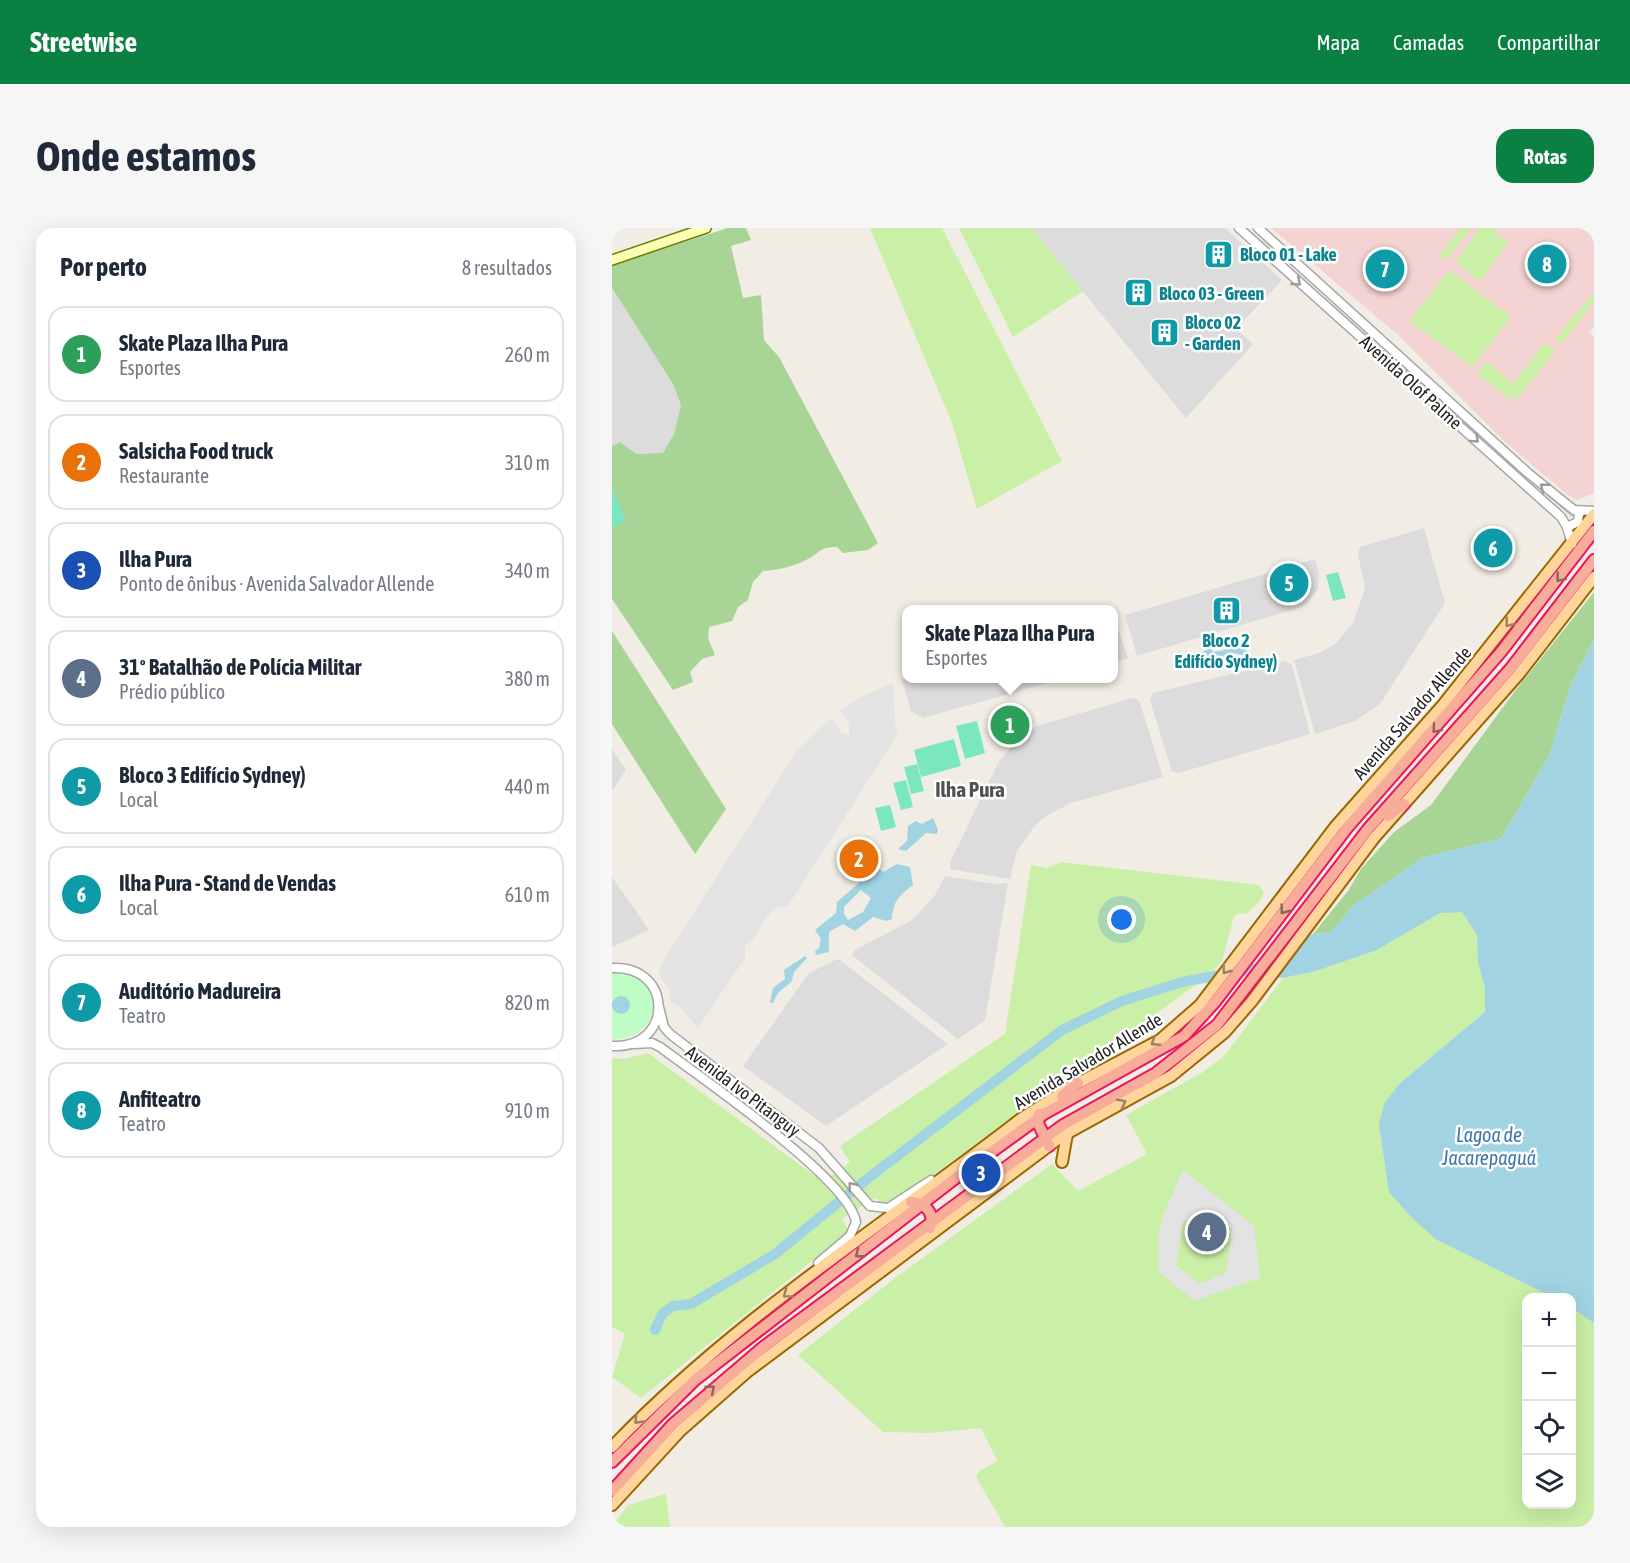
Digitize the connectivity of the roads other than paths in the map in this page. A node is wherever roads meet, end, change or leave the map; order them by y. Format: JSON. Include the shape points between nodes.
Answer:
{"nodes":[{"id":1,"x":706,"y":228,"type":"edge"},
{"id":2,"x":1239,"y":228,"type":"edge"},
{"id":3,"x":1258,"y":228,"type":"edge"},
{"id":4,"x":612,"y":260,"type":"edge"},
{"id":5,"x":1580,"y":512,"type":"junction"},
{"id":6,"x":1594,"y":513,"type":"edge"},
{"id":7,"x":1567,"y":527,"type":"junction"},
{"id":8,"x":1594,"y":531,"type":"edge"},
{"id":9,"x":1572,"y":544,"type":"junction"},
{"id":10,"x":1594,"y":560,"type":"edge"},
{"id":11,"x":1594,"y":577,"type":"edge"},
{"id":12,"x":1383,"y":774,"type":"junction"},
{"id":13,"x":1404,"y":804,"type":"junction"},
{"id":14,"x":1341,"y":863,"type":"junction"},
{"id":15,"x":1298,"y":891,"type":"junction"},
{"id":16,"x":612,"y":968,"type":"edge"},
{"id":17,"x":659,"y":1007,"type":"junction"},
{"id":18,"x":634,"y":1044,"type":"junction"},
{"id":19,"x":612,"y":1046,"type":"edge"},
{"id":20,"x":1078,"y":1083,"type":"junction"},
{"id":21,"x":1026,"y":1126,"type":"junction"},
{"id":22,"x":1049,"y":1137,"type":"junction"},
{"id":23,"x":825,"y":1154,"type":"junction"},
{"id":24,"x":805,"y":1157,"type":"junction"},
{"id":25,"x":1062,"y":1162,"type":"dead end"},
{"id":26,"x":945,"y":1176,"type":"junction"},
{"id":27,"x":916,"y":1203,"type":"junction"},
{"id":28,"x":932,"y":1222,"type":"junction"},
{"id":29,"x":884,"y":1267,"type":"junction"},
{"id":30,"x":808,"y":1278,"type":"junction"},
{"id":31,"x":612,"y":1447,"type":"edge"},
{"id":32,"x":612,"y":1462,"type":"edge"},
{"id":33,"x":626,"y":1473,"type":"junction"},
{"id":34,"x":612,"y":1491,"type":"edge"},
{"id":35,"x":612,"y":1497,"type":"edge"},
{"id":36,"x":612,"y":1505,"type":"edge"}],
"edges":[{"from":1,"to":4,"type":"main road"},
{"from":2,"to":7,"type":"street","name":"Avenida Olof Palme","one_way":true,"via":[[1561,517]]},
{"from":5,"to":3,"type":"street","name":"Avenida Olof Palme","one_way":true,"via":[[1528,473]]},
{"from":5,"to":6,"type":"street"},
{"from":5,"to":7,"type":"street","via":[[1578,522]]},
{"from":6,"to":9,"type":"main road","name":"Avenida Salvador Allende"},
{"from":7,"to":9,"type":"street","name":"Avenida Olof Palme"},
{"from":8,"to":15,"type":"highway","name":"Avenida Salvador Allende","one_way":true,"via":[[1501,652],[1347,828]]},
{"from":9,"to":12,"type":"main road","name":"Avenida Salvador Allende","one_way":true},
{"from":10,"to":14,"type":"highway","name":"Avenida Salvador Allende","via":[[1511,668]]},
{"from":11,"to":13,"type":"main road","name":"Avenida Salvador Allende","via":[[1519,674]]},
{"from":12,"to":15,"type":"highway","via":[[1383,780]]},
{"from":12,"to":20,"type":"main road","name":"Avenida Salvador Allende","one_way":true,"via":[[1335,827],[1200,1005],[1160,1040]]},
{"from":13,"to":14,"type":"highway"},
{"from":22,"to":13,"type":"main road","name":"Avenida Salvador Allende","one_way":true,"via":[[1171,1076],[1207,1049],[1252,1001]]},
{"from":14,"to":22,"type":"highway","name":"Avenida Salvador Allende","via":[[1217,1025],[1176,1060],[1070,1120]]},
{"from":15,"to":22,"type":"highway","name":"Avenida Salvador Allende","one_way":true,"via":[[1215,1002],[1184,1036]]},
{"from":16,"to":17,"type":"street","name":"Avenida Ivo Pitanguy","via":[[626,968],[643,975],[656,992]]},
{"from":17,"to":18,"type":"street","via":[[655,1025]]},
{"from":17,"to":23,"type":"street","name":"Avenida Ivo Pitanguy","via":[[670,1034]]},
{"from":18,"to":19,"type":"street","name":"Avenida Ivo Pitanguy"},
{"from":18,"to":24,"type":"street","name":"Avenida Ivo Pitanguy","via":[[656,1044]]},
{"from":20,"to":22,"type":"highway","via":[[1041,1110]]},
{"from":20,"to":26,"type":"main road","name":"Avenida Salvador Allende"},
{"from":21,"to":22,"type":"highway","name":"Avenida Salvador Allende"},
{"from":21,"to":22,"type":"highway"},
{"from":21,"to":27,"type":"highway","name":"Avenida Salvador Allende"},
{"from":22,"to":25,"type":"main road"},
{"from":22,"to":28,"type":"highway","name":"Avenida Salvador Allende"},
{"from":22,"to":29,"type":"main road","name":"Avenida Salvador Allende"},
{"from":23,"to":24,"type":"street"},
{"from":26,"to":23,"type":"street","name":"Avenida Ivo Pitanguy","one_way":true,"via":[[936,1177],[888,1208],[877,1209],[867,1204]]},
{"from":24,"to":30,"type":"street","name":"Avenida Ivo Pitanguy","via":[[825,1175],[854,1214],[855,1226]]},
{"from":26,"to":27,"type":"main road","name":"Avenida Salvador Allende"},
{"from":27,"to":28,"type":"highway","via":[[930,1212]]},
{"from":27,"to":30,"type":"main road","name":"Avenida Salvador Allende"},
{"from":27,"to":32,"type":"highway","name":"Avenida Salvador Allende","one_way":true,"via":[[694,1380]]},
{"from":28,"to":29,"type":"highway","via":[[928,1230]]},
{"from":33,"to":28,"type":"highway","name":"Avenida Salvador Allende","one_way":true,"via":[[726,1376]]},
{"from":29,"to":36,"type":"main road","name":"Avenida Salvador Allende","via":[[704,1408]]},
{"from":30,"to":31,"type":"main road","name":"Avenida Salvador Allende","one_way":true,"via":[[709,1354]]},
{"from":33,"to":34,"type":"highway","name":"Avenida Salvador Allende"},
{"from":33,"to":35,"type":"highway"}]}
